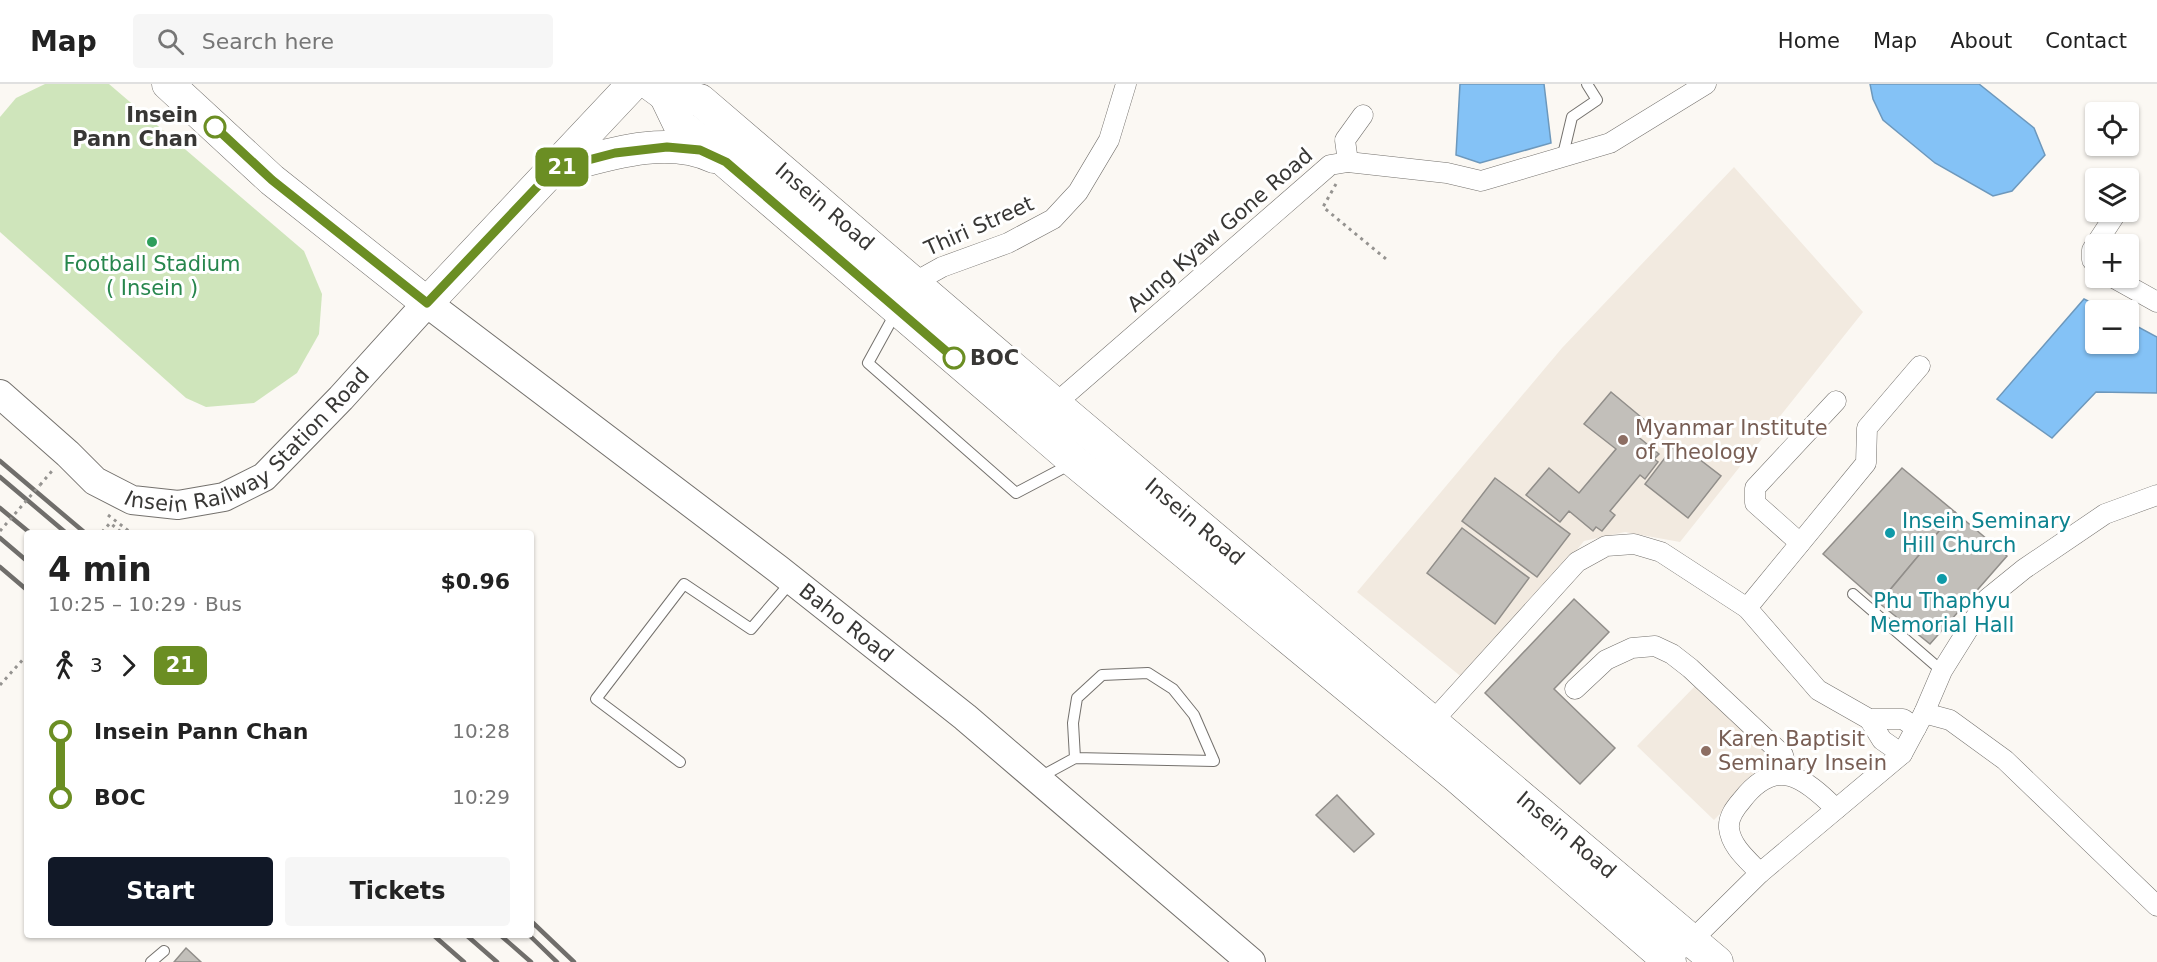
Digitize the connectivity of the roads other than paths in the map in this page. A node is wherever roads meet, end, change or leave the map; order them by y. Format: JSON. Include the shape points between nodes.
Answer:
{"nodes":[{"id":1,"x":143,"y":84,"type":"edge"},
{"id":2,"x":633,"y":84,"type":"edge"},
{"id":3,"x":1126,"y":84,"type":"edge"},
{"id":4,"x":1587,"y":84,"type":"edge"},
{"id":5,"x":1702,"y":85,"type":"edge"},
{"id":6,"x":175,"y":89,"type":"edge"},
{"id":7,"x":658,"y":89,"type":"edge"},
{"id":8,"x":1363,"y":116,"type":"dead end"},
{"id":9,"x":1562,"y":159,"type":"junction"},
{"id":10,"x":726,"y":162,"type":"junction"},
{"id":11,"x":1348,"y":162,"type":"junction"},
{"id":12,"x":554,"y":169,"type":"junction"},
{"id":13,"x":918,"y":286,"type":"junction"},
{"id":14,"x":2132,"y":288,"type":"edge"},
{"id":15,"x":2157,"y":302,"type":"edge"},
{"id":16,"x":427,"y":303,"type":"junction"},
{"id":17,"x":897,"y":309,"type":"junction"},
{"id":18,"x":1920,"y":366,"type":"dead end"},
{"id":19,"x":0,"y":394,"type":"edge"},
{"id":20,"x":1836,"y":401,"type":"dead end"},
{"id":21,"x":1055,"y":404,"type":"junction"},
{"id":22,"x":1075,"y":462,"type":"junction"},
{"id":23,"x":2157,"y":495,"type":"edge"},
{"id":24,"x":1183,"y":511,"type":"junction"},
{"id":25,"x":1164,"y":535,"type":"junction"},
{"id":26,"x":1800,"y":543,"type":"junction"},
{"id":27,"x":792,"y":580,"type":"junction"},
{"id":28,"x":1853,"y":594,"type":"dead end"},
{"id":29,"x":1747,"y":608,"type":"junction"},
{"id":30,"x":1336,"y":658,"type":"junction"},
{"id":31,"x":1942,"y":670,"type":"junction"},
{"id":32,"x":1575,"y":689,"type":"dead end"},
{"id":33,"x":1869,"y":719,"type":"junction"},
{"id":34,"x":1433,"y":721,"type":"junction"},
{"id":35,"x":1920,"y":721,"type":"junction"},
{"id":36,"x":1902,"y":754,"type":"junction"},
{"id":37,"x":1075,"y":758,"type":"junction"},
{"id":38,"x":680,"y":762,"type":"dead end"},
{"id":39,"x":1466,"y":767,"type":"junction"},
{"id":40,"x":1788,"y":774,"type":"junction"},
{"id":41,"x":1037,"y":779,"type":"junction"},
{"id":42,"x":1836,"y":809,"type":"junction"},
{"id":43,"x":1760,"y":873,"type":"junction"},
{"id":44,"x":2157,"y":906,"type":"edge"},
{"id":45,"x":164,"y":951,"type":"dead end"},
{"id":46,"x":1678,"y":955,"type":"edge"},
{"id":47,"x":151,"y":962,"type":"edge"},
{"id":48,"x":1251,"y":962,"type":"edge"},
{"id":49,"x":1717,"y":962,"type":"edge"}],
"edges":[{"from":1,"to":6,"type":"main road"},
{"from":2,"to":12,"type":"main road"},
{"from":3,"to":13,"type":"street","name":"Thiri Street","via":[[1109,140],[1078,192],[1053,219],[1008,243],[942,267],[924,277]]},
{"from":4,"to":9,"type":"lane","via":[[1597,100],[1572,117]]},
{"from":5,"to":9,"type":"street","name":"Aung Kyaw Gone Road","via":[[1610,144]]},
{"from":6,"to":16,"type":"main road","via":[[272,180]]},
{"from":7,"to":10,"type":"main road","name":"Insein Road","via":[[679,124]]},
{"from":7,"to":13,"type":"main road","name":"Insein Road","via":[[700,100]]},
{"from":8,"to":11,"type":"street","via":[[1345,140]]},
{"from":9,"to":11,"type":"street","name":"Aung Kyaw Gone Road","via":[[1481,181],[1447,173]]},
{"from":10,"to":12,"type":"main road","name":"Insein Road","via":[[700,150],[667,147],[615,153]]},
{"from":10,"to":17,"type":"main road","name":"Insein Road"},
{"from":11,"to":21,"type":"street","name":"Aung Kyaw Gone Road","via":[[1330,165]]},
{"from":12,"to":16,"type":"main road"},
{"from":13,"to":17,"type":"street","name":"Thiri Street"},
{"from":13,"to":21,"type":"main road","name":"Insein Road"},
{"from":14,"to":15,"type":"street"},
{"from":16,"to":19,"type":"main road","name":"Insein Railway Station Road","via":[[264,477],[224,496],[178,505],[132,500],[95,481]]},
{"from":16,"to":27,"type":"main road","name":"Baho Road"},
{"from":17,"to":22,"type":"main road","name":"Insein Road"},
{"from":17,"to":22,"type":"lane","via":[[868,363],[1016,493]]},
{"from":18,"to":26,"type":"street","via":[[1867,428],[1866,463]]},
{"from":20,"to":26,"type":"street","via":[[1755,488],[1755,503]]},
{"from":21,"to":24,"type":"main road","name":"Insein Road"},
{"from":22,"to":25,"type":"main road","name":"Insein Road"},
{"from":23,"to":31,"type":"street","via":[[2105,514],[1994,593]]},
{"from":24,"to":25,"type":"main road"},
{"from":24,"to":30,"type":"main road","name":"Insein Road"},
{"from":25,"to":30,"type":"main road","name":"Insein Road"},
{"from":26,"to":29,"type":"street"},
{"from":27,"to":38,"type":"lane","via":[[751,629],[684,584],[596,699]]},
{"from":27,"to":41,"type":"main road","name":"Baho Road"},
{"from":28,"to":31,"type":"lane"},
{"from":29,"to":33,"type":"street","via":[[1818,690]]},
{"from":29,"to":34,"type":"street","via":[[1662,552],[1634,544],[1606,546],[1577,562]]},
{"from":30,"to":34,"type":"main road","name":"Insein Road"},
{"from":30,"to":39,"type":"main road","name":"Insein Road"},
{"from":31,"to":35,"type":"street"},
{"from":32,"to":40,"type":"street","via":[[1606,660],[1632,648],[1655,646],[1690,668],[1782,755]]},
{"from":33,"to":35,"type":"street"},
{"from":33,"to":36,"type":"street","via":[[1882,740]]},
{"from":34,"to":39,"type":"main road","name":"Insein Road"},
{"from":35,"to":36,"type":"street"},
{"from":35,"to":44,"type":"street","via":[[1950,720],[2005,760]]},
{"from":36,"to":42,"type":"street"},
{"from":37,"to":37,"type":"lane","via":[[1073,723],[1077,698],[1102,675],[1148,673],[1173,689],[1194,715],[1214,761]]},
{"from":37,"to":41,"type":"lane"},
{"from":39,"to":46,"type":"main road","name":"Insein Road"},
{"from":40,"to":42,"type":"street","via":[[1806,782]]},
{"from":40,"to":43,"type":"street","via":[[1764,778],[1732,812],[1729,828],[1735,846]]},
{"from":41,"to":48,"type":"main road","name":"Baho Road"},
{"from":42,"to":43,"type":"street"},
{"from":43,"to":46,"type":"street"},
{"from":45,"to":47,"type":"lane"},
{"from":46,"to":49,"type":"main road","name":"Insein Road"}]}
